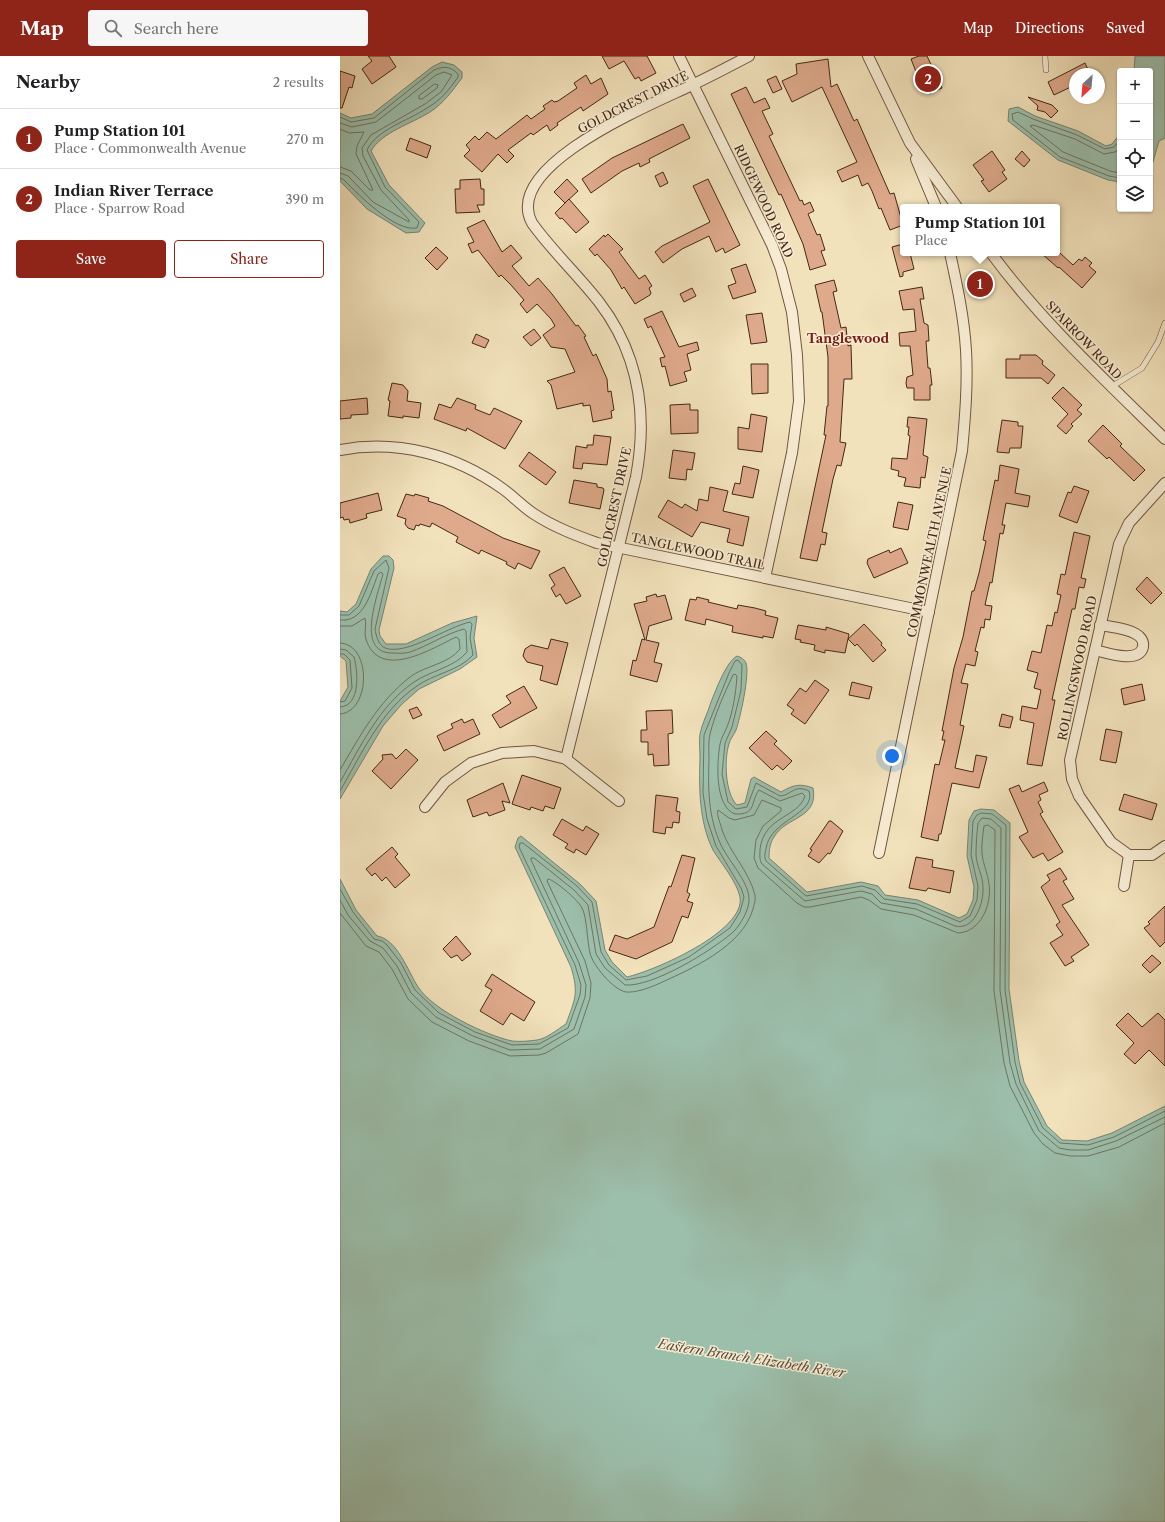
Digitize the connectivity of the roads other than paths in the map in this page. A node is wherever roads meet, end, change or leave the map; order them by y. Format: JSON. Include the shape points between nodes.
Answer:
{"nodes":[{"id":1,"x":679,"y":56,"type":"edge"},
{"id":2,"x":749,"y":56,"type":"edge"},
{"id":3,"x":868,"y":56,"type":"edge"},
{"id":4,"x":1045,"y":56,"type":"edge"},
{"id":5,"x":1046,"y":70,"type":"dead end"},
{"id":6,"x":693,"y":85,"type":"junction"},
{"id":7,"x":910,"y":143,"type":"junction"},
{"id":8,"x":935,"y":204,"type":"edge"},
{"id":9,"x":955,"y":204,"type":"edge"},
{"id":10,"x":951,"y":256,"type":"edge"},
{"id":11,"x":993,"y":256,"type":"edge"},
{"id":12,"x":1165,"y":323,"type":"edge"},
{"id":13,"x":1111,"y":386,"type":"junction"},
{"id":14,"x":1165,"y":439,"type":"edge"},
{"id":15,"x":340,"y":450,"type":"edge"},
{"id":16,"x":1165,"y":483,"type":"edge"},
{"id":17,"x":620,"y":547,"type":"junction"},
{"id":18,"x":765,"y":578,"type":"junction"},
{"id":19,"x":930,"y":612,"type":"junction"},
{"id":20,"x":1100,"y":625,"type":"junction"},
{"id":21,"x":1095,"y":650,"type":"junction"},
{"id":22,"x":566,"y":759,"type":"junction"},
{"id":23,"x":619,"y":801,"type":"dead end"},
{"id":24,"x":424,"y":807,"type":"dead end"},
{"id":25,"x":1165,"y":846,"type":"edge"},
{"id":26,"x":879,"y":853,"type":"dead end"},
{"id":27,"x":1129,"y":855,"type":"junction"},
{"id":28,"x":1124,"y":886,"type":"dead end"}],
"edges":[{"from":1,"to":6,"type":"street","name":"RIDGEWOOD ROAD"},
{"from":2,"to":6,"type":"street","name":"GOLDCREST DRIVE"},
{"from":3,"to":7,"type":"street"},
{"from":4,"to":5,"type":"lane"},
{"from":6,"to":17,"type":"street","name":"GOLDCREST DRIVE","via":[[579,144],[543,173],[528,200],[527,210],[532,224],[610,317],[627,351],[640,390],[643,425],[640,457]]},
{"from":6,"to":18,"type":"street","name":"RIDGEWOOD ROAD","via":[[772,245],[792,312],[797,355],[799,414]]},
{"from":7,"to":8,"type":"street"},
{"from":7,"to":9,"type":"street"},
{"from":10,"to":19,"type":"street","name":"COMMONWEALTH AVENUE","via":[[966,350],[966,400],[959,472]]},
{"from":11,"to":13,"type":"street","name":"SPARROW ROAD","via":[[1027,300]]},
{"from":12,"to":13,"type":"lane","via":[[1158,342],[1142,368]]},
{"from":13,"to":14,"type":"street","name":"SPARROW ROAD"},
{"from":15,"to":17,"type":"street","name":"TANGLEWOOD TRAIL","via":[[384,446],[444,457],[471,469],[503,489],[532,513],[564,531],[597,543]]},
{"from":16,"to":20,"type":"street","name":"ROLLINGSWOOD ROAD","via":[[1129,523],[1118,551]]},
{"from":17,"to":18,"type":"street","name":"TANGLEWOOD TRAIL"},
{"from":17,"to":22,"type":"street","name":"GOLDCREST DRIVE"},
{"from":18,"to":19,"type":"street","name":"TANGLEWOOD TRAIL"},
{"from":19,"to":26,"type":"street","name":"COMMONWEALTH AVENUE"},
{"from":20,"to":21,"type":"street","name":"ROLLINGSWOOD ROAD"},
{"from":20,"to":21,"type":"street","via":[[1136,634],[1141,638],[1143,648],[1140,653],[1128,657]]},
{"from":21,"to":27,"type":"street","name":"ROLLINGSWOOD ROAD","via":[[1070,760],[1072,779],[1080,796],[1111,842]]},
{"from":22,"to":23,"type":"street"},
{"from":22,"to":24,"type":"street","via":[[534,751],[502,753],[472,763],[445,782]]},
{"from":25,"to":27,"type":"street","via":[[1152,855]]},
{"from":27,"to":28,"type":"street"}]}
